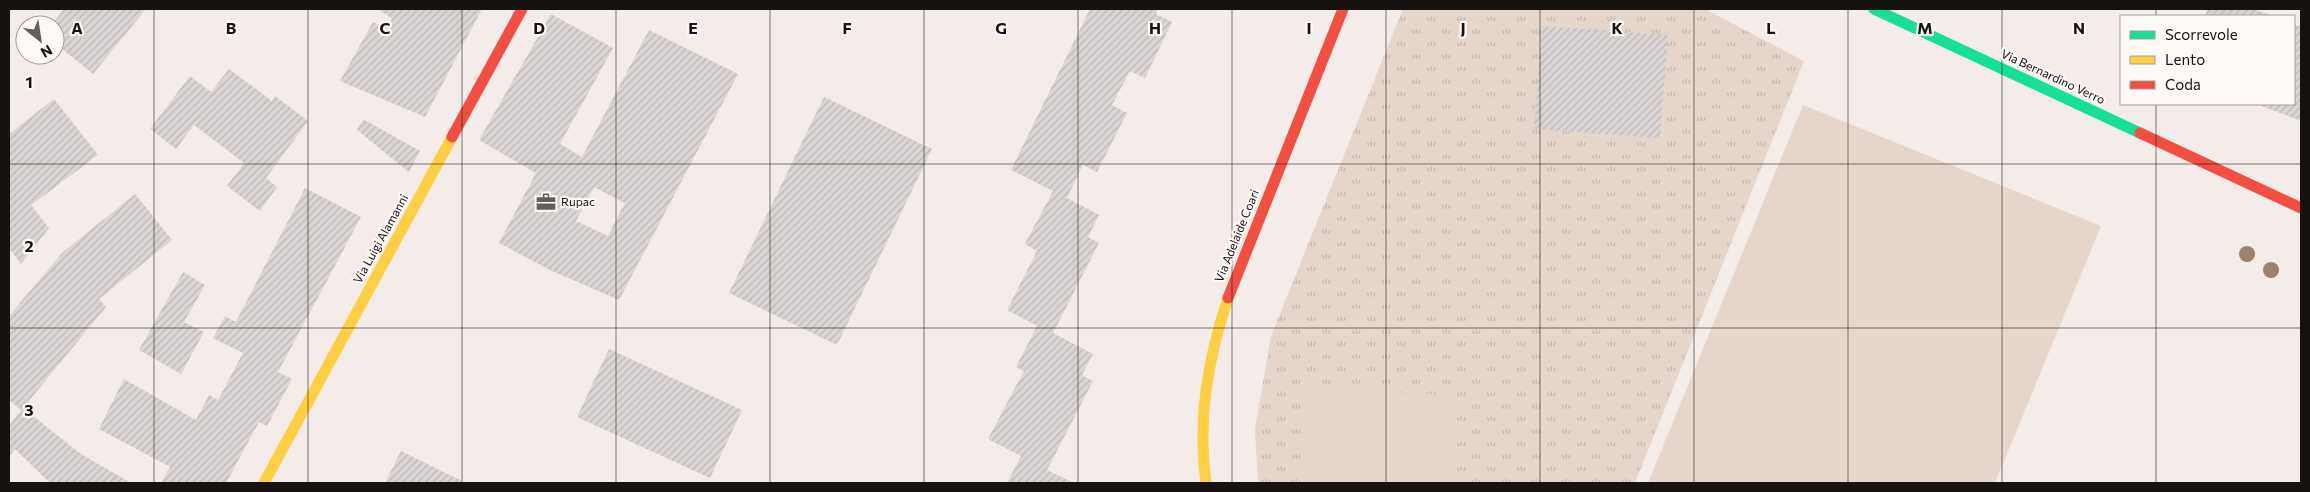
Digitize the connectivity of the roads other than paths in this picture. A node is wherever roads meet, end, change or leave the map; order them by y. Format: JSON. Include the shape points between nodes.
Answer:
{"nodes":[{"id":1,"x":522,"y":9,"type":"edge"},
{"id":2,"x":1343,"y":9,"type":"edge"},
{"id":3,"x":1874,"y":9,"type":"edge"},
{"id":4,"x":2301,"y":208,"type":"edge"},
{"id":5,"x":264,"y":483,"type":"edge"},
{"id":6,"x":1206,"y":483,"type":"edge"}],
"edges":[{"from":1,"to":5,"type":"street","name":"Via Luigi Alamanni"},
{"from":2,"to":6,"type":"street","name":"Via Adelaide Coari","via":[[1233,282],[1220,322],[1204,397]]},
{"from":3,"to":4,"type":"street","name":"Via Bernardino Verro"}]}
